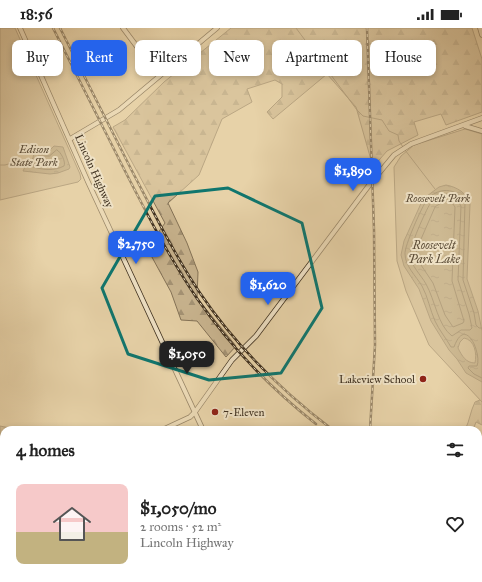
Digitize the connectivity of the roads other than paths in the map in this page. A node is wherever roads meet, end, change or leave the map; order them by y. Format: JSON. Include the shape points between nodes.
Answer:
{"nodes":[{"id":1,"x":20,"y":28,"type":"edge"},
{"id":2,"x":123,"y":28,"type":"edge"},
{"id":3,"x":217,"y":28,"type":"edge"},
{"id":4,"x":480,"y":28,"type":"edge"},
{"id":5,"x":482,"y":35,"type":"edge"},
{"id":6,"x":201,"y":41,"type":"edge"},
{"id":7,"x":135,"y":44,"type":"edge"},
{"id":8,"x":159,"y":76,"type":"edge"},
{"id":9,"x":482,"y":118,"type":"edge"},
{"id":10,"x":462,"y":125,"type":"junction"},
{"id":11,"x":482,"y":131,"type":"edge"},
{"id":12,"x":70,"y":139,"type":"junction"},
{"id":13,"x":195,"y":412,"type":"junction"},
{"id":14,"x":171,"y":426,"type":"edge"},
{"id":15,"x":201,"y":426,"type":"edge"}],
"edges":[{"from":1,"to":12,"type":"street","name":"Lincoln Highway"},
{"from":2,"to":7,"type":"street"},
{"from":3,"to":6,"type":"street"},
{"from":4,"to":5,"type":"street"},
{"from":8,"to":12,"type":"street","via":[[119,110]]},
{"from":9,"to":10,"type":"street"},
{"from":10,"to":11,"type":"street"},
{"from":10,"to":13,"type":"street","via":[[417,141],[392,158],[372,180],[256,336],[232,360]]},
{"from":12,"to":13,"type":"street","name":"Lincoln Highway"},
{"from":13,"to":14,"type":"street"},
{"from":13,"to":15,"type":"street","name":"Lincoln Highway"}]}
